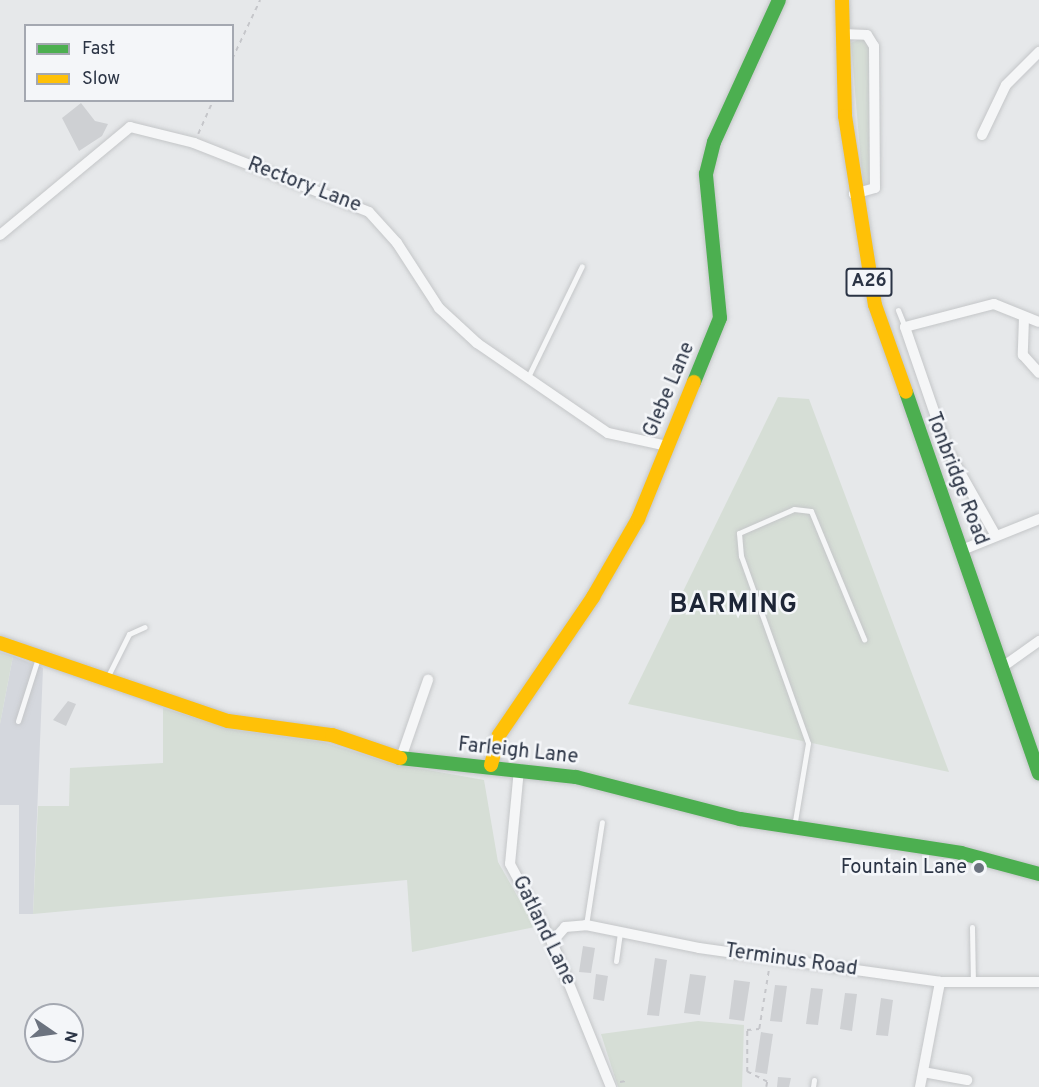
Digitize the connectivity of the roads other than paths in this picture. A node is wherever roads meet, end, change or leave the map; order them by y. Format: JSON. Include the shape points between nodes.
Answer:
{"nodes":[{"id":1,"x":779,"y":0,"type":"edge"},
{"id":2,"x":842,"y":0,"type":"edge"},
{"id":3,"x":843,"y":34,"type":"junction"},
{"id":4,"x":1039,"y":52,"type":"edge"},
{"id":5,"x":982,"y":135,"type":"dead end"},
{"id":6,"x":854,"y":194,"type":"junction"},
{"id":7,"x":0,"y":235,"type":"edge"},
{"id":8,"x":582,"y":266,"type":"dead end"},
{"id":9,"x":898,"y":310,"type":"dead end"},
{"id":10,"x":1024,"y":318,"type":"junction"},
{"id":11,"x":1039,"y":322,"type":"edge"},
{"id":12,"x":905,"y":327,"type":"junction"},
{"id":13,"x":1039,"y":373,"type":"edge"},
{"id":14,"x":528,"y":377,"type":"junction"},
{"id":15,"x":667,"y":446,"type":"junction"},
{"id":16,"x":1039,"y":519,"type":"edge"},
{"id":17,"x":996,"y":536,"type":"junction"},
{"id":18,"x":962,"y":550,"type":"junction"},
{"id":19,"x":145,"y":627,"type":"dead end"},
{"id":20,"x":864,"y":639,"type":"dead end"},
{"id":21,"x":1039,"y":640,"type":"edge"},
{"id":22,"x":0,"y":643,"type":"edge"},
{"id":23,"x":38,"y":656,"type":"junction"},
{"id":24,"x":1001,"y":668,"type":"junction"},
{"id":25,"x":106,"y":679,"type":"junction"},
{"id":26,"x":428,"y":680,"type":"dead end"},
{"id":27,"x":18,"y":721,"type":"dead end"},
{"id":28,"x":401,"y":758,"type":"junction"},
{"id":29,"x":491,"y":765,"type":"junction"},
{"id":30,"x":519,"y":769,"type":"junction"},
{"id":31,"x":1039,"y":774,"type":"edge"},
{"id":32,"x":602,"y":822,"type":"dead end"},
{"id":33,"x":794,"y":828,"type":"junction"},
{"id":34,"x":1039,"y":874,"type":"edge"},
{"id":35,"x":586,"y":925,"type":"junction"},
{"id":36,"x":972,"y":927,"type":"dead end"},
{"id":37,"x":620,"y":934,"type":"junction"},
{"id":38,"x":552,"y":942,"type":"junction"},
{"id":39,"x":616,"y":961,"type":"dead end"},
{"id":40,"x":940,"y":982,"type":"junction"},
{"id":41,"x":1039,"y":982,"type":"edge"},
{"id":42,"x":974,"y":986,"type":"junction"},
{"id":43,"x":923,"y":1072,"type":"junction"},
{"id":44,"x":814,"y":1080,"type":"dead end"},
{"id":45,"x":967,"y":1080,"type":"dead end"},
{"id":46,"x":611,"y":1087,"type":"edge"},
{"id":47,"x":813,"y":1087,"type":"edge"},
{"id":48,"x":920,"y":1087,"type":"edge"}],
"edges":[{"from":1,"to":15,"type":"street","name":"Glebe Lane","via":[[714,142],[706,206],[720,318]]},
{"from":2,"to":3,"type":"street","name":"Tonbridge Road","number":"A26"},
{"from":3,"to":6,"type":"street","name":"Tonbridge Road","number":"A26"},
{"from":3,"to":6,"type":"street","via":[[867,35],[874,46],[875,188]]},
{"from":4,"to":5,"type":"street","via":[[1006,85]]},
{"from":6,"to":18,"type":"street","name":"Tonbridge Road","number":"A26","via":[[884,340]]},
{"from":7,"to":14,"type":"street","name":"Rectory Lane","via":[[130,127],[194,143],[369,212],[398,243],[439,308],[477,343]]},
{"from":8,"to":14,"type":"lane"},
{"from":9,"to":12,"type":"lane"},
{"from":10,"to":11,"type":"street"},
{"from":10,"to":12,"type":"street","via":[[994,304]]},
{"from":10,"to":13,"type":"street","via":[[1023,354]]},
{"from":12,"to":17,"type":"street","via":[[947,449]]},
{"from":14,"to":15,"type":"street","name":"Rectory Lane","via":[[608,433]]},
{"from":15,"to":29,"type":"street","name":"Glebe Lane","via":[[638,519],[593,597],[499,735]]},
{"from":16,"to":17,"type":"street"},
{"from":17,"to":18,"type":"street"},
{"from":18,"to":24,"type":"street","name":"Tonbridge Road","number":"A26"},
{"from":19,"to":25,"type":"lane","via":[[129,634]]},
{"from":20,"to":33,"type":"lane","via":[[811,511],[794,509],[739,533],[741,555],[808,743]]},
{"from":21,"to":24,"type":"street"},
{"from":22,"to":23,"type":"street","name":"Farleigh Lane"},
{"from":23,"to":25,"type":"street","name":"Farleigh Lane"},
{"from":23,"to":27,"type":"lane"},
{"from":24,"to":31,"type":"street","name":"Tonbridge Road","number":"A26"},
{"from":25,"to":28,"type":"street","name":"Farleigh Lane","via":[[228,721],[332,735]]},
{"from":26,"to":28,"type":"street"},
{"from":28,"to":29,"type":"street","name":"Farleigh Lane"},
{"from":29,"to":30,"type":"street","name":"Farleigh Lane"},
{"from":30,"to":33,"type":"street","name":"Farleigh Lane"},
{"from":30,"to":38,"type":"street","name":"Gatland Lane","via":[[510,864]]},
{"from":32,"to":35,"type":"lane"},
{"from":33,"to":34,"type":"street","name":"Farleigh Lane","via":[[962,853]]},
{"from":35,"to":37,"type":"street","name":"Terminus Road"},
{"from":35,"to":38,"type":"street","via":[[565,927]]},
{"from":36,"to":42,"type":"lane"},
{"from":37,"to":39,"type":"lane"},
{"from":37,"to":40,"type":"street","name":"Terminus Road"},
{"from":38,"to":46,"type":"street","name":"Gatland Lane"},
{"from":40,"to":42,"type":"street","name":"Terminus Road"},
{"from":40,"to":43,"type":"street"},
{"from":41,"to":42,"type":"street","name":"Terminus Road"},
{"from":43,"to":45,"type":"street"},
{"from":43,"to":48,"type":"street"},
{"from":44,"to":47,"type":"lane"}]}
